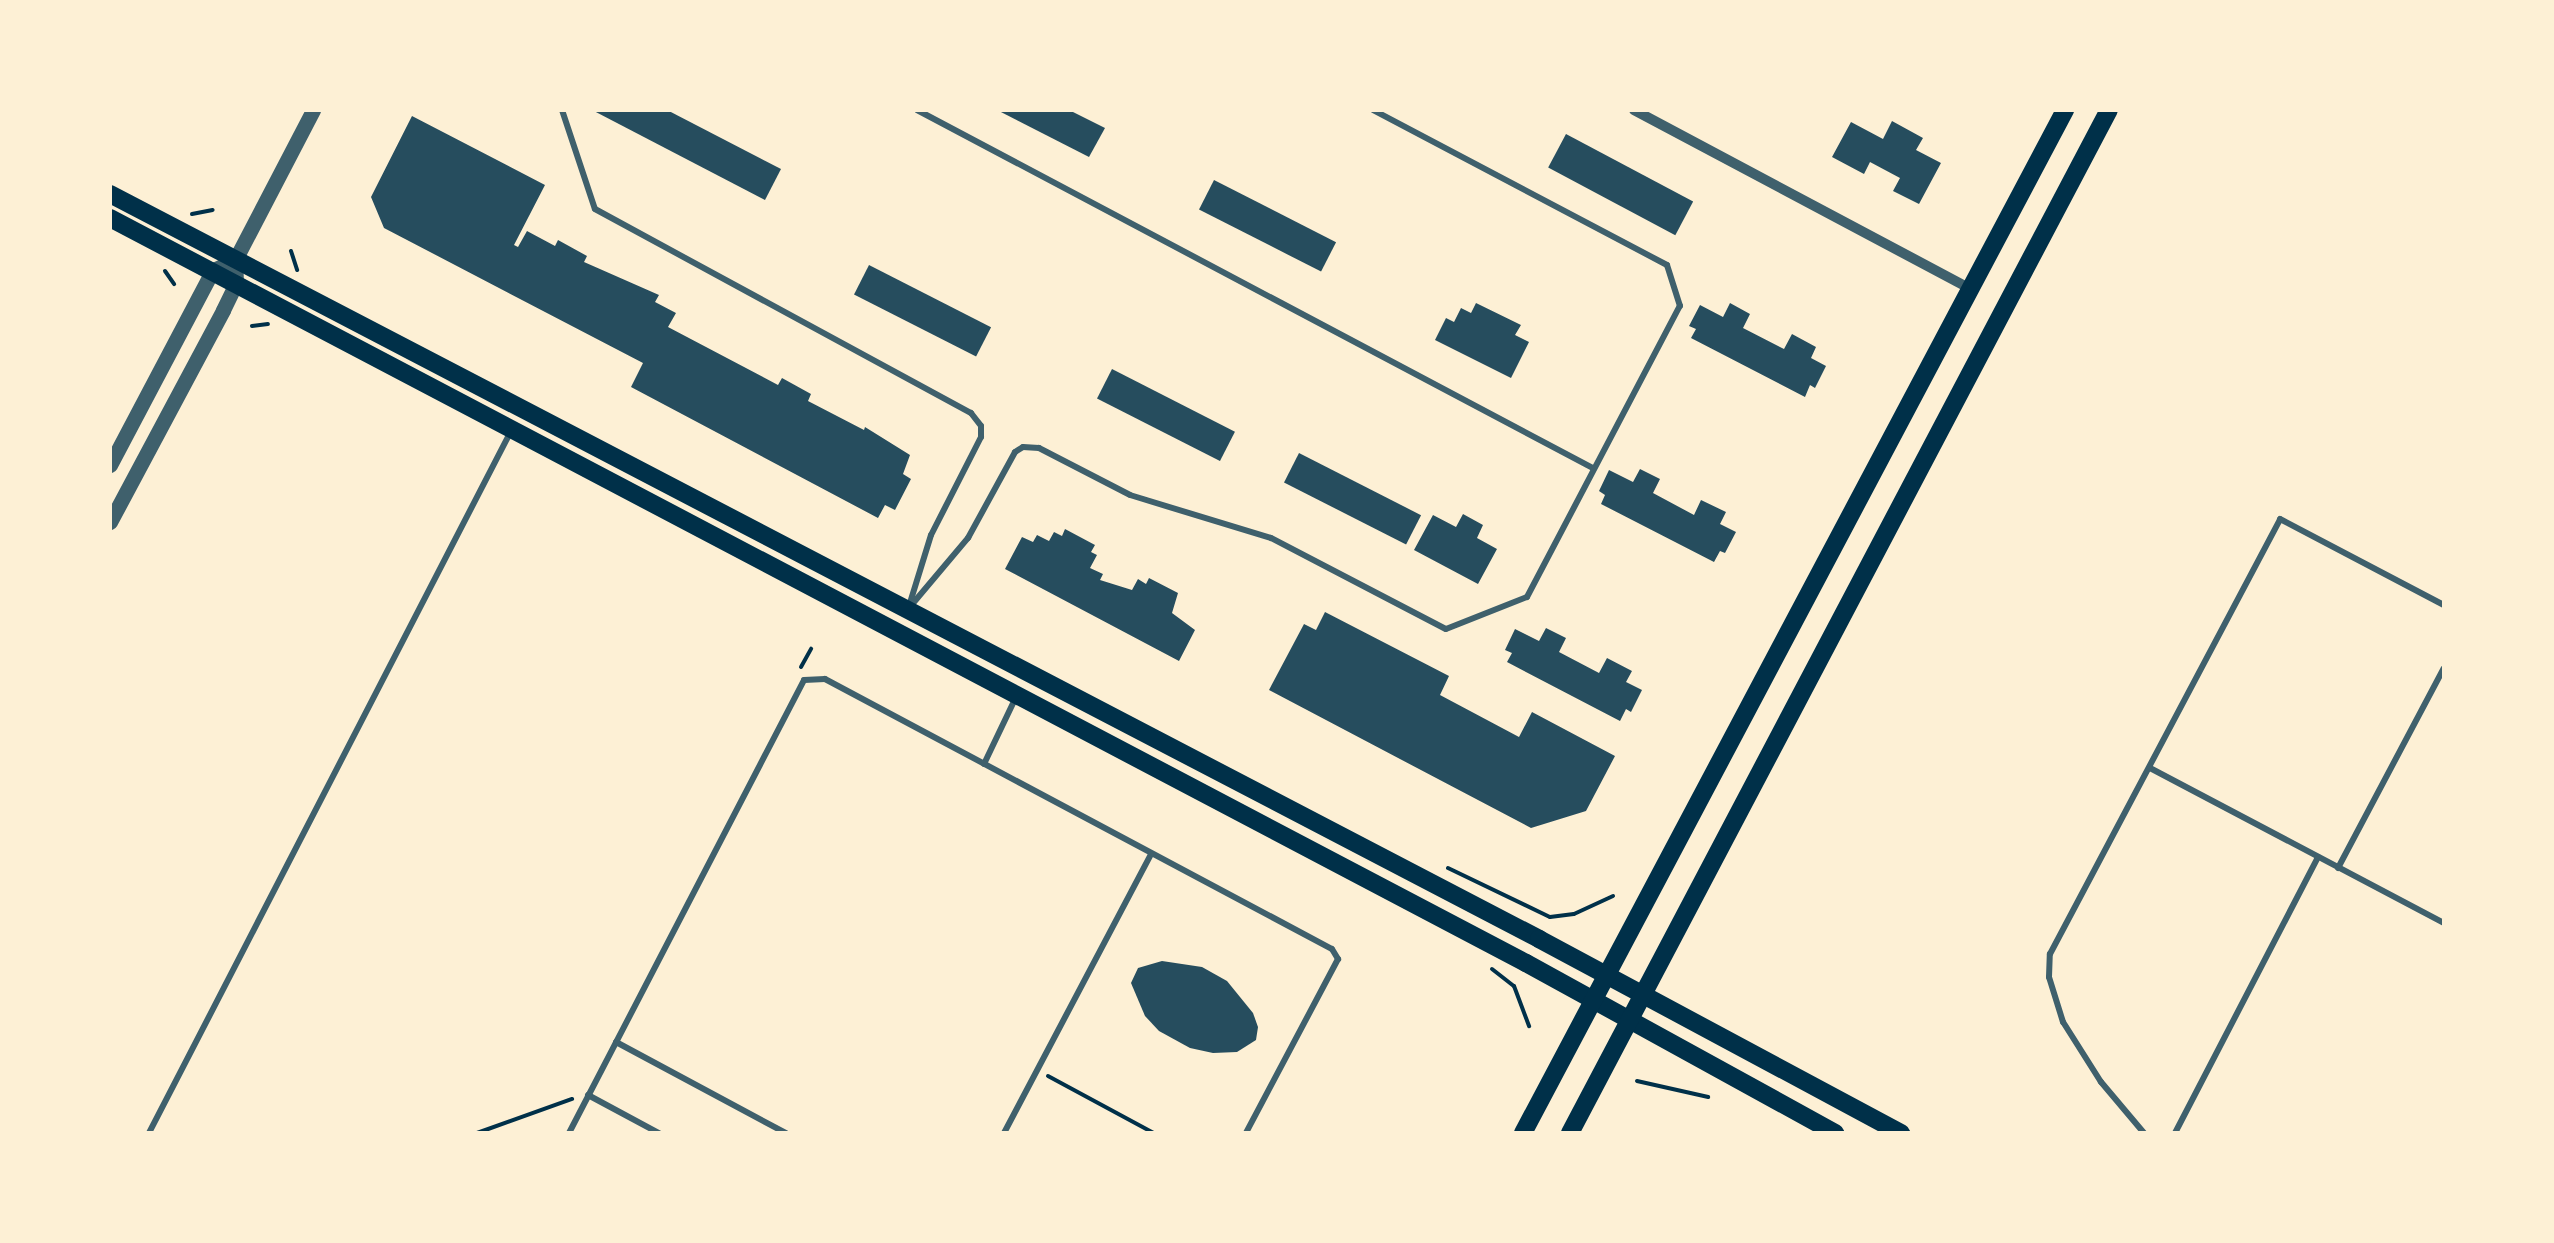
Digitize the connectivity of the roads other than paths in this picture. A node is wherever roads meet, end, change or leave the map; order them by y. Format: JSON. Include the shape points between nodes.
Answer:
{"nodes":[{"id":1,"x":313,"y":110,"type":"edge"},
{"id":2,"x":562,"y":110,"type":"edge"},
{"id":3,"x":918,"y":110,"type":"edge"},
{"id":4,"x":1374,"y":110,"type":"edge"},
{"id":5,"x":1634,"y":110,"type":"edge"},
{"id":6,"x":2065,"y":110,"type":"edge"},
{"id":7,"x":2109,"y":110,"type":"edge"},
{"id":8,"x":110,"y":194,"type":"edge"},
{"id":9,"x":110,"y":218,"type":"edge"},
{"id":10,"x":235,"y":260,"type":"junction"},
{"id":11,"x":214,"y":270,"type":"junction"},
{"id":12,"x":236,"y":284,"type":"junction"},
{"id":13,"x":1970,"y":289,"type":"junction"},
{"id":14,"x":511,"y":430,"type":"junction"},
{"id":15,"x":110,"y":465,"type":"edge"},
{"id":16,"x":1593,"y":468,"type":"junction"},
{"id":17,"x":110,"y":522,"type":"edge"},
{"id":18,"x":2444,"y":606,"type":"edge"},
{"id":19,"x":908,"y":610,"type":"junction"},
{"id":20,"x":2444,"y":668,"type":"edge"},
{"id":21,"x":1017,"y":696,"type":"junction"},
{"id":22,"x":984,"y":764,"type":"junction"},
{"id":23,"x":2150,"y":768,"type":"junction"},
{"id":24,"x":1151,"y":854,"type":"junction"},
{"id":25,"x":2318,"y":857,"type":"junction"},
{"id":26,"x":2338,"y":868,"type":"junction"},
{"id":27,"x":2444,"y":923,"type":"edge"},
{"id":28,"x":1608,"y":975,"type":"junction"},
{"id":29,"x":1643,"y":994,"type":"junction"},
{"id":30,"x":1593,"y":1000,"type":"junction"},
{"id":31,"x":1628,"y":1021,"type":"junction"},
{"id":32,"x":616,"y":1042,"type":"junction"},
{"id":33,"x":588,"y":1095,"type":"junction"},
{"id":34,"x":148,"y":1133,"type":"edge"},
{"id":35,"x":569,"y":1133,"type":"edge"},
{"id":36,"x":659,"y":1133,"type":"edge"},
{"id":37,"x":786,"y":1133,"type":"edge"},
{"id":38,"x":1004,"y":1133,"type":"edge"},
{"id":39,"x":1246,"y":1133,"type":"edge"},
{"id":40,"x":1524,"y":1133,"type":"edge"},
{"id":41,"x":1570,"y":1133,"type":"edge"},
{"id":42,"x":1835,"y":1133,"type":"edge"},
{"id":43,"x":1901,"y":1133,"type":"edge"},
{"id":44,"x":2144,"y":1133,"type":"edge"},
{"id":45,"x":2174,"y":1133,"type":"edge"}],
"edges":[{"from":1,"to":10,"type":"street"},
{"from":2,"to":19,"type":"lane","via":[[595,209],[971,413],[981,426],[931,535]]},
{"from":3,"to":16,"type":"lane"},
{"from":4,"to":16,"type":"lane","via":[[1667,265],[1680,306]]},
{"from":5,"to":13,"type":"street"},
{"from":6,"to":13,"type":"main road"},
{"from":7,"to":29,"type":"main road"},
{"from":8,"to":10,"type":"main road"},
{"from":9,"to":11,"type":"main road"},
{"from":10,"to":11,"type":"street"},
{"from":10,"to":12,"type":"street"},
{"from":10,"to":19,"type":"main road"},
{"from":11,"to":12,"type":"main road"},
{"from":11,"to":15,"type":"street"},
{"from":12,"to":14,"type":"main road"},
{"from":12,"to":17,"type":"street"},
{"from":13,"to":28,"type":"main road"},
{"from":14,"to":21,"type":"main road"},
{"from":14,"to":34,"type":"lane"},
{"from":16,"to":19,"type":"lane","via":[[1527,597],[1446,629],[1271,538],[1130,495],[1039,448],[1023,447],[1014,452],[968,538]]},
{"from":18,"to":23,"type":"lane","via":[[2280,519]]},
{"from":19,"to":28,"type":"main road"},
{"from":20,"to":26,"type":"lane"},
{"from":21,"to":22,"type":"lane"},
{"from":21,"to":30,"type":"main road"},
{"from":22,"to":24,"type":"lane"},
{"from":22,"to":32,"type":"lane","via":[[825,679],[804,680]]},
{"from":23,"to":25,"type":"lane"},
{"from":23,"to":44,"type":"lane","via":[[2050,954],[2049,976],[2064,1022],[2100,1082]]},
{"from":24,"to":38,"type":"lane"},
{"from":24,"to":39,"type":"lane","via":[[1338,958]]},
{"from":25,"to":26,"type":"lane"},
{"from":25,"to":45,"type":"lane"},
{"from":26,"to":27,"type":"lane"},
{"from":28,"to":29,"type":"main road"},
{"from":28,"to":30,"type":"main road"},
{"from":29,"to":31,"type":"main road"},
{"from":29,"to":43,"type":"main road"},
{"from":30,"to":31,"type":"main road"},
{"from":30,"to":40,"type":"main road"},
{"from":31,"to":41,"type":"main road"},
{"from":31,"to":42,"type":"main road"},
{"from":32,"to":33,"type":"lane"},
{"from":32,"to":37,"type":"lane"},
{"from":33,"to":35,"type":"lane"},
{"from":33,"to":36,"type":"lane"}]}
